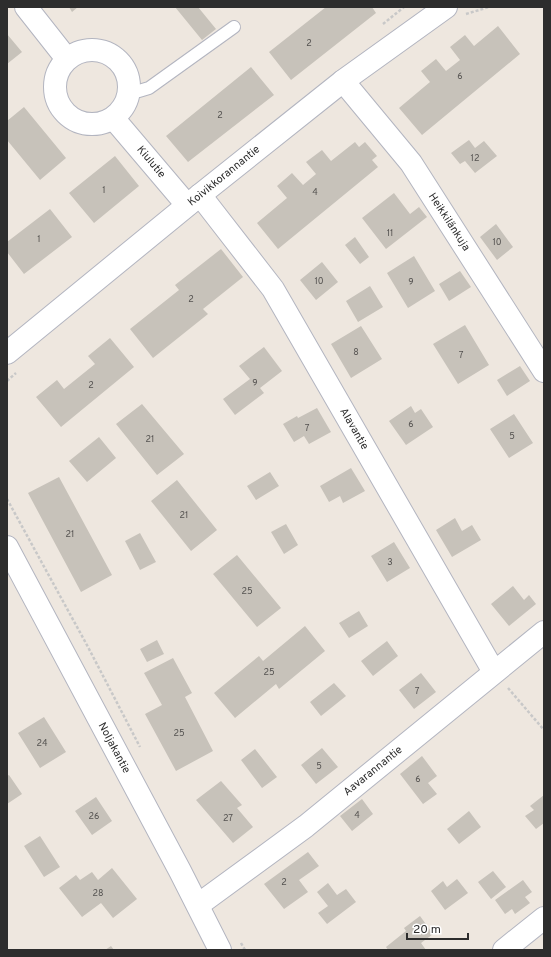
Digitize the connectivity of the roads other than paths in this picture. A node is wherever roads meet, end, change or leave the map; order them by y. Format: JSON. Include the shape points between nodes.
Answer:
{"nodes":[{"id":1,"x":26,"y":7,"type":"edge"},
{"id":2,"x":446,"y":7,"type":"edge"},
{"id":3,"x":234,"y":27,"type":"dead end"},
{"id":4,"x":67,"y":59,"type":"junction"},
{"id":5,"x":343,"y":81,"type":"junction"},
{"id":6,"x":129,"y":90,"type":"junction"},
{"id":7,"x":114,"y":119,"type":"junction"},
{"id":8,"x":194,"y":200,"type":"junction"},
{"id":9,"x":7,"y":353,"type":"edge"},
{"id":10,"x":544,"y":371,"type":"edge"},
{"id":11,"x":7,"y":547,"type":"edge"},
{"id":12,"x":544,"y":632,"type":"edge"},
{"id":13,"x":494,"y":672,"type":"junction"},
{"id":14,"x":198,"y":905,"type":"junction"},
{"id":15,"x":544,"y":918,"type":"edge"},
{"id":16,"x":220,"y":950,"type":"edge"},
{"id":17,"x":504,"y":950,"type":"edge"}],
"edges":[{"from":1,"to":4,"type":"street"},
{"from":2,"to":5,"type":"street","name":"Koivikkorannantie"},
{"from":3,"to":6,"type":"lane","via":[[148,88],[139,91]]},
{"from":4,"to":6,"type":"street","via":[[87,50],[109,54],[119,61],[127,72]]},
{"from":4,"to":7,"type":"street","via":[[59,69],[55,81],[55,95],[61,109],[71,118],[84,124],[96,125]]},
{"from":5,"to":8,"type":"street","name":"Koivikkorannantie"},
{"from":5,"to":10,"type":"street","name":"Heikkilänkuja","via":[[411,163]]},
{"from":6,"to":7,"type":"street","via":[[126,104]]},
{"from":7,"to":8,"type":"street","name":"Kiulutie"},
{"from":8,"to":9,"type":"street","name":"Koivikkorannantie"},
{"from":8,"to":13,"type":"street","name":"Alavantie","via":[[273,289]]},
{"from":11,"to":14,"type":"street","name":"Noljakantie"},
{"from":12,"to":13,"type":"street","name":"Aavarannantie"},
{"from":13,"to":14,"type":"street","name":"Aavarannantie","via":[[306,826]]},
{"from":14,"to":16,"type":"street","name":"Noljakantie"},
{"from":15,"to":17,"type":"street"}]}
